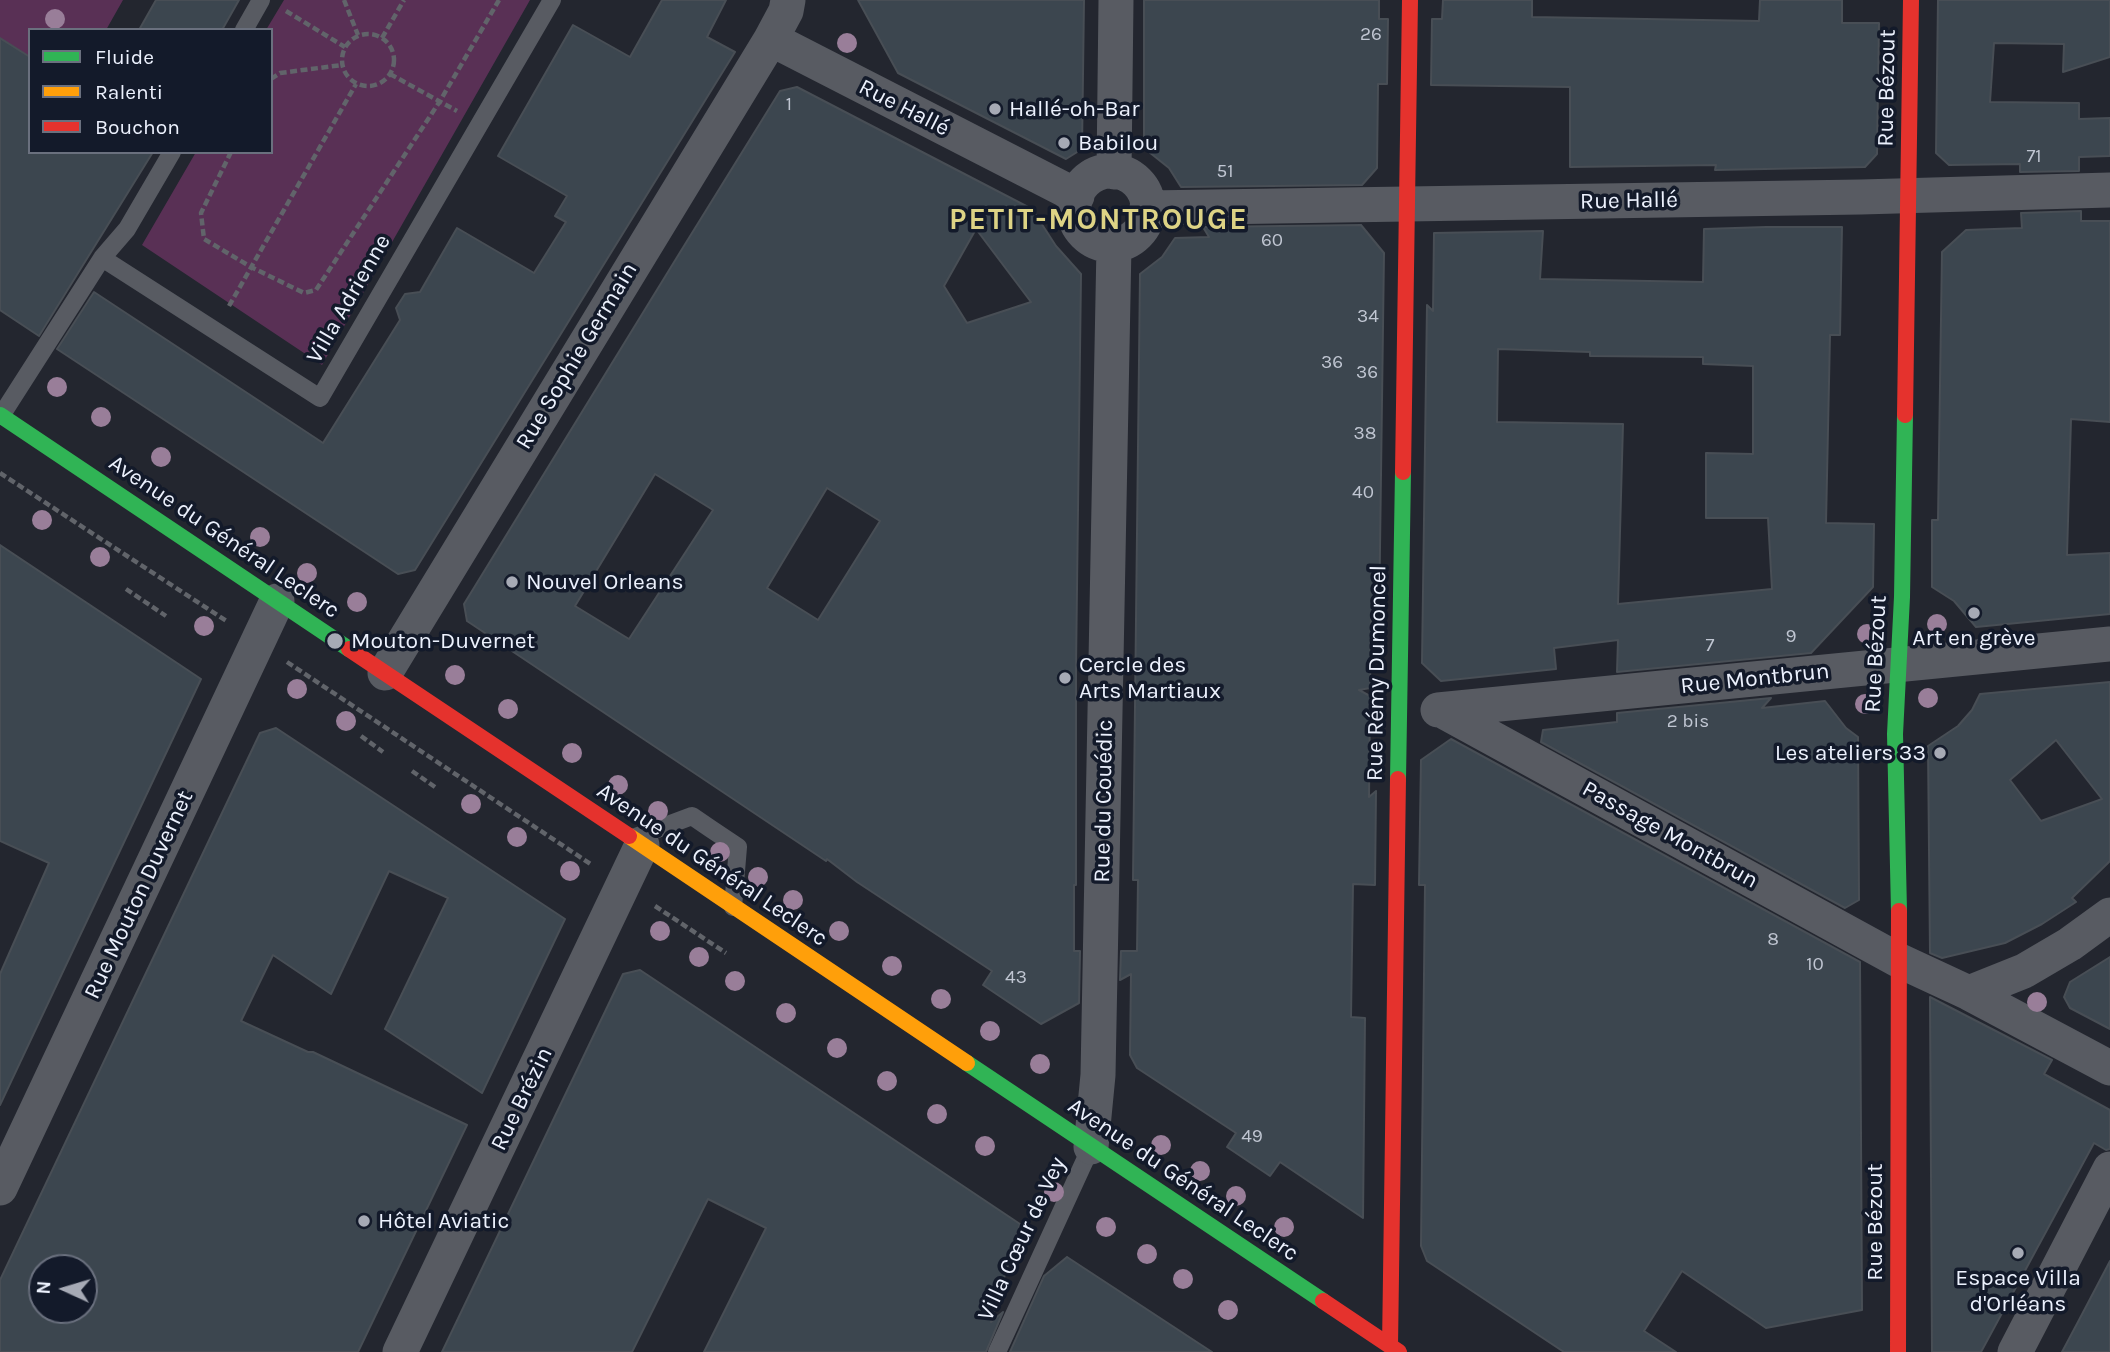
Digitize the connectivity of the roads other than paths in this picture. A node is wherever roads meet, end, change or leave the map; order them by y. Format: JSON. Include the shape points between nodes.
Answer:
{"nodes":[{"id":1,"x":261,"y":0,"type":"edge"},
{"id":2,"x":552,"y":0,"type":"edge"},
{"id":3,"x":789,"y":0,"type":"edge"},
{"id":4,"x":1116,"y":0,"type":"edge"},
{"id":5,"x":1410,"y":0,"type":"edge"},
{"id":6,"x":1911,"y":0,"type":"edge"},
{"id":7,"x":245,"y":28,"type":"edge"},
{"id":8,"x":771,"y":39,"type":"junction"},
{"id":9,"x":171,"y":154,"type":"edge"},
{"id":10,"x":1114,"y":172,"type":"junction"},
{"id":11,"x":2110,"y":190,"type":"edge"},
{"id":12,"x":1908,"y":195,"type":"junction"},
{"id":13,"x":1077,"y":196,"type":"junction"},
{"id":14,"x":1406,"y":204,"type":"junction"},
{"id":15,"x":1147,"y":208,"type":"junction"},
{"id":16,"x":1114,"y":245,"type":"junction"},
{"id":17,"x":102,"y":258,"type":"junction"},
{"id":18,"x":1,"y":415,"type":"edge"},
{"id":19,"x":277,"y":601,"type":"junction"},
{"id":20,"x":2110,"y":644,"type":"edge"},
{"id":21,"x":1899,"y":665,"type":"junction"},
{"id":22,"x":385,"y":673,"type":"junction"},
{"id":23,"x":1441,"y":710,"type":"junction"},
{"id":24,"x":1399,"y":714,"type":"junction"},
{"id":25,"x":637,"y":842,"type":"junction"},
{"id":26,"x":733,"y":906,"type":"junction"},
{"id":27,"x":2110,"y":915,"type":"edge"},
{"id":28,"x":1898,"y":960,"type":"junction"},
{"id":29,"x":1969,"y":993,"type":"junction"},
{"id":30,"x":2110,"y":1068,"type":"edge"},
{"id":31,"x":1091,"y":1147,"type":"junction"},
{"id":32,"x":2110,"y":1169,"type":"edge"},
{"id":33,"x":0,"y":1188,"type":"edge"},
{"id":34,"x":1394,"y":1349,"type":"edge"},
{"id":35,"x":400,"y":1352,"type":"edge"},
{"id":36,"x":997,"y":1352,"type":"edge"},
{"id":37,"x":1898,"y":1352,"type":"edge"},
{"id":38,"x":2015,"y":1352,"type":"edge"}],
"edges":[{"from":1,"to":7,"type":"lane"},
{"from":2,"to":17,"type":"lane","name":"Villa Adrienne","via":[[320,398]]},
{"from":3,"to":8,"type":"street"},
{"from":4,"to":10,"type":"street"},
{"from":5,"to":14,"type":"street","name":"Rue Rémy Dumoncel"},
{"from":6,"to":12,"type":"street","name":"Rue Bézout"},
{"from":8,"to":13,"type":"street","name":"Rue Hallé"},
{"from":8,"to":22,"type":"street","name":"Rue Sophie Germain"},
{"from":9,"to":17,"type":"lane","via":[[127,229]]},
{"from":10,"to":13,"type":"street","via":[[1091,177]]},
{"from":10,"to":15,"type":"street","via":[[1135,180]]},
{"from":11,"to":12,"type":"street","name":"Rue Hallé"},
{"from":12,"to":14,"type":"street","name":"Rue Hallé"},
{"from":12,"to":21,"type":"street","name":"Rue Bézout"},
{"from":13,"to":16,"type":"street","via":[[1074,208],[1082,231],[1101,244]]},
{"from":14,"to":15,"type":"street","name":"Rue Hallé"},
{"from":14,"to":24,"type":"street","name":"Rue Rémy Dumoncel"},
{"from":15,"to":16,"type":"street","via":[[1146,221],[1133,238]]},
{"from":16,"to":31,"type":"street","name":"Rue du Couédic","via":[[1098,1074]]},
{"from":17,"to":18,"type":"lane"},
{"from":18,"to":19,"type":"street","name":"Avenue du Général Leclerc"},
{"from":19,"to":22,"type":"street","name":"Avenue du Général Leclerc"},
{"from":19,"to":33,"type":"street","name":"Rue Mouton Duvernet"},
{"from":20,"to":21,"type":"street","name":"Rue Montbrun"},
{"from":21,"to":23,"type":"street","name":"Rue Montbrun"},
{"from":21,"to":28,"type":"street","name":"Rue Bézout","via":[[1895,734]]},
{"from":22,"to":25,"type":"street","name":"Avenue du Général Leclerc"},
{"from":23,"to":24,"type":"street","name":"Rue Montbrun"},
{"from":23,"to":28,"type":"street","name":"Passage Montbrun"},
{"from":24,"to":34,"type":"street","name":"Rue Rémy Dumoncel"},
{"from":25,"to":26,"type":"street","name":"Avenue du Général Leclerc"},
{"from":25,"to":26,"type":"lane","via":[[692,816],[738,847]]},
{"from":25,"to":35,"type":"street","name":"Rue Brézin","via":[[623,886]]},
{"from":26,"to":31,"type":"street","name":"Avenue du Général Leclerc"},
{"from":27,"to":29,"type":"street","via":[[2024,971]]},
{"from":28,"to":29,"type":"street","name":"Passage Montbrun"},
{"from":28,"to":37,"type":"street","name":"Rue Bézout"},
{"from":29,"to":30,"type":"street"},
{"from":31,"to":34,"type":"street","name":"Avenue du Général Leclerc"},
{"from":31,"to":36,"type":"lane","name":"Villa Cœur de Vey"},
{"from":32,"to":38,"type":"street"}]}
